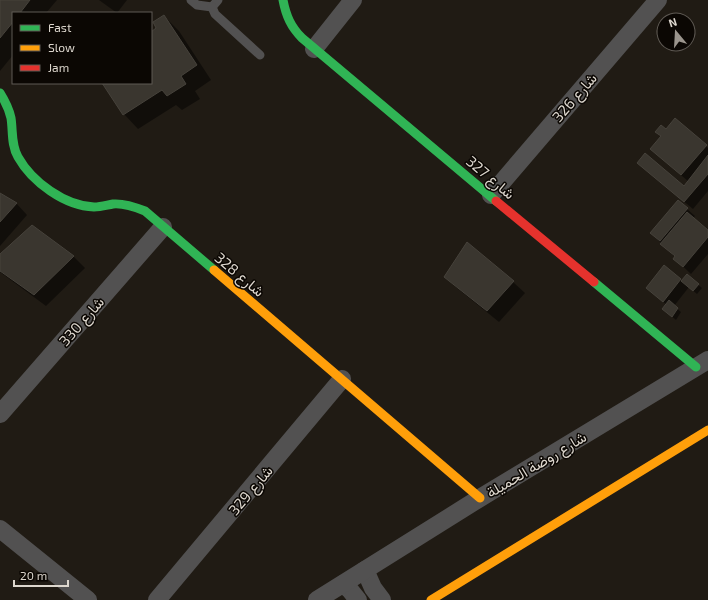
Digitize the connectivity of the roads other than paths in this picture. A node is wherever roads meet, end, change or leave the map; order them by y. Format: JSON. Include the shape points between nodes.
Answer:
{"nodes":[{"id":1,"x":191,"y":0,"type":"edge"},
{"id":2,"x":283,"y":0,"type":"edge"},
{"id":3,"x":353,"y":0,"type":"edge"},
{"id":4,"x":658,"y":0,"type":"edge"},
{"id":5,"x":215,"y":3,"type":"edge"},
{"id":6,"x":314,"y":49,"type":"junction"},
{"id":7,"x":260,"y":55,"type":"dead end"},
{"id":8,"x":0,"y":93,"type":"edge"},
{"id":9,"x":491,"y":195,"type":"junction"},
{"id":10,"x":163,"y":227,"type":"junction"},
{"id":11,"x":702,"y":363,"type":"edge"},
{"id":12,"x":342,"y":379,"type":"junction"},
{"id":13,"x":0,"y":414,"type":"edge"},
{"id":14,"x":708,"y":430,"type":"edge"},
{"id":15,"x":480,"y":498,"type":"junction"},
{"id":16,"x":0,"y":529,"type":"edge"},
{"id":17,"x":365,"y":570,"type":"junction"},
{"id":18,"x":343,"y":584,"type":"junction"},
{"id":19,"x":88,"y":600,"type":"edge"},
{"id":20,"x":157,"y":600,"type":"edge"},
{"id":21,"x":316,"y":600,"type":"edge"},
{"id":22,"x":358,"y":600,"type":"edge"},
{"id":23,"x":382,"y":600,"type":"edge"},
{"id":24,"x":431,"y":600,"type":"edge"}],
"edges":[{"from":1,"to":5,"type":"lane","via":[[197,5]]},
{"from":2,"to":6,"type":"street","name":"شارع 327","via":[[291,27]]},
{"from":3,"to":6,"type":"street"},
{"from":4,"to":9,"type":"street","name":"شارع 326"},
{"from":5,"to":7,"type":"lane","via":[[215,14]]},
{"from":6,"to":9,"type":"street","name":"شارع 327"},
{"from":8,"to":10,"type":"street","name":"شارع 328","via":[[11,118],[12,138],[17,157],[30,174],[56,195],[74,203],[95,207],[131,205],[145,211]]},
{"from":9,"to":11,"type":"street","name":"شارع 327"},
{"from":10,"to":12,"type":"street","name":"شارع 328"},
{"from":10,"to":13,"type":"street","name":"شارع 330"},
{"from":11,"to":15,"type":"street","name":"شارع روضة الحميلة"},
{"from":12,"to":15,"type":"street","name":"شارع 328"},
{"from":12,"to":20,"type":"street","name":"شارع 329"},
{"from":14,"to":24,"type":"street"},
{"from":15,"to":17,"type":"street","name":"شارع روضة الحميلة"},
{"from":16,"to":19,"type":"street"},
{"from":17,"to":18,"type":"street","name":"شارع روضة الحميلة"},
{"from":17,"to":23,"type":"street"},
{"from":18,"to":21,"type":"street","name":"شارع روضة الحميلة"},
{"from":18,"to":22,"type":"street"}]}
